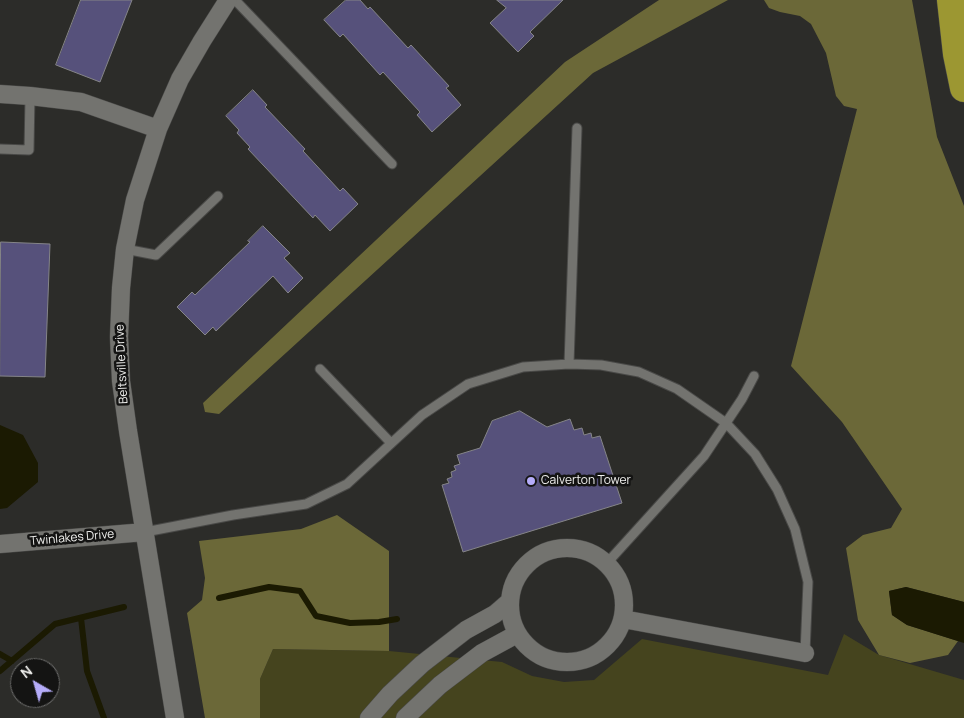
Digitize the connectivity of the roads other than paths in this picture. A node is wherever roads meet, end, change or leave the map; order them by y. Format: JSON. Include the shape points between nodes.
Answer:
{"nodes":[{"id":1,"x":228,"y":0,"type":"edge"},
{"id":2,"x":235,"y":0,"type":"edge"},
{"id":3,"x":951,"y":0,"type":"edge"},
{"id":4,"x":964,"y":88,"type":"edge"},
{"id":5,"x":0,"y":94,"type":"edge"},
{"id":6,"x":30,"y":96,"type":"junction"},
{"id":7,"x":577,"y":128,"type":"dead end"},
{"id":8,"x":158,"y":129,"type":"junction"},
{"id":9,"x":0,"y":149,"type":"edge"},
{"id":10,"x":392,"y":164,"type":"dead end"},
{"id":11,"x":218,"y":196,"type":"dead end"},
{"id":12,"x":125,"y":249,"type":"junction"},
{"id":13,"x":569,"y":364,"type":"junction"},
{"id":14,"x":320,"y":369,"type":"dead end"},
{"id":15,"x":754,"y":376,"type":"dead end"},
{"id":16,"x":726,"y":423,"type":"junction"},
{"id":17,"x":391,"y":443,"type":"junction"},
{"id":18,"x":144,"y":532,"type":"junction"},
{"id":19,"x":0,"y":544,"type":"edge"},
{"id":20,"x":607,"y":563,"type":"junction"},
{"id":21,"x":510,"y":601,"type":"junction"},
{"id":22,"x":623,"y":619,"type":"junction"},
{"id":23,"x":518,"y":634,"type":"junction"},
{"id":24,"x":805,"y":653,"type":"joint"},
{"id":25,"x":175,"y":718,"type":"edge"},
{"id":26,"x":368,"y":718,"type":"edge"},
{"id":27,"x":405,"y":718,"type":"edge"}],
"edges":[{"from":1,"to":8,"type":"street","name":"Beltsville Drive","via":[[180,79]]},
{"from":2,"to":10,"type":"lane"},
{"from":3,"to":4,"type":"highway"},
{"from":5,"to":6,"type":"street"},
{"from":6,"to":8,"type":"street","via":[[81,102]]},
{"from":6,"to":9,"type":"lane","via":[[29,150]]},
{"from":7,"to":13,"type":"lane"},
{"from":8,"to":12,"type":"street","name":"Beltsville Drive","via":[[135,200]]},
{"from":11,"to":12,"type":"lane","via":[[156,255]]},
{"from":12,"to":18,"type":"street","name":"Beltsville Drive","via":[[119,337],[121,381]]},
{"from":13,"to":16,"type":"lane","via":[[601,365],[639,372],[677,389]]},
{"from":13,"to":17,"type":"lane","via":[[523,367],[468,384],[422,415]]},
{"from":14,"to":17,"type":"lane"},
{"from":15,"to":16,"type":"lane"},
{"from":16,"to":20,"type":"lane","via":[[704,456]]},
{"from":16,"to":24,"type":"lane","via":[[755,454],[777,488],[795,529],[808,582]]},
{"from":17,"to":18,"type":"lane","via":[[347,484],[306,504]]},
{"from":18,"to":19,"type":"street","name":"Twinlakes Drive"},
{"from":18,"to":25,"type":"street","name":"Beltsville Drive"},
{"from":20,"to":21,"type":"street","via":[[586,551],[572,548],[544,552],[523,569]]},
{"from":20,"to":22,"type":"street","via":[[620,582],[625,607]]},
{"from":21,"to":23,"type":"street","via":[[512,621]]},
{"from":21,"to":26,"type":"street","via":[[422,664]]},
{"from":22,"to":23,"type":"street","via":[[616,636],[606,648],[580,661],[550,660],[537,654]]},
{"from":22,"to":24,"type":"street"},
{"from":23,"to":27,"type":"street","via":[[482,653],[440,685]]}]}
